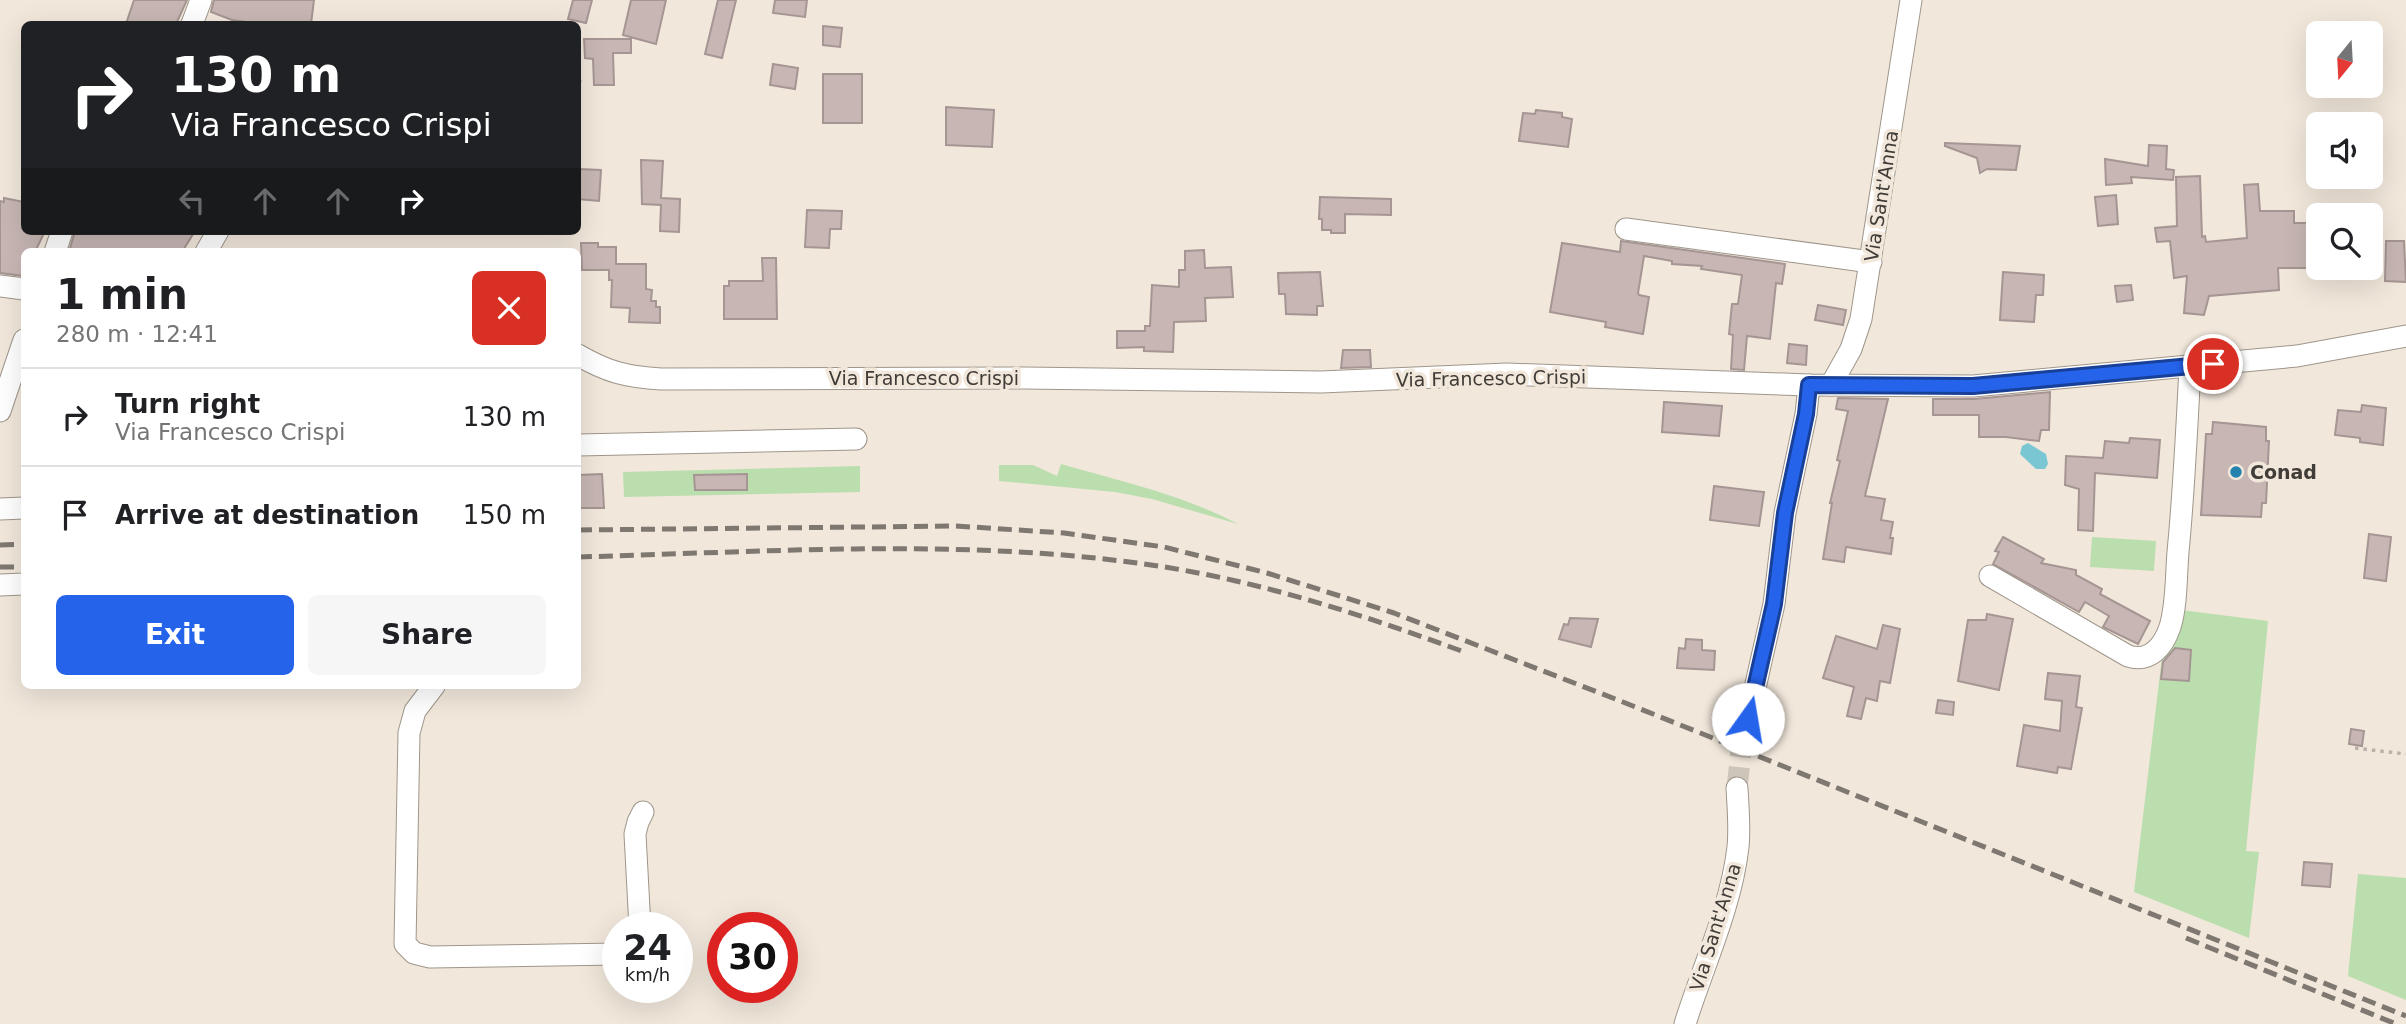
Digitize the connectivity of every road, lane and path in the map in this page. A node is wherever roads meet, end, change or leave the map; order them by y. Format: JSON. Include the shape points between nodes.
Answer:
{"nodes":[{"id":1,"x":201,"y":0,"type":"edge"},
{"id":2,"x":1911,"y":0,"type":"edge"},
{"id":3,"x":193,"y":21,"type":"edge"},
{"id":4,"x":581,"y":81,"type":"edge"},
{"id":5,"x":585,"y":82,"type":"dead end"},
{"id":6,"x":1626,"y":229,"type":"dead end"},
{"id":7,"x":1871,"y":262,"type":"junction"},
{"id":8,"x":0,"y":286,"type":"edge"},
{"id":9,"x":21,"y":289,"type":"edge"},
{"id":10,"x":2406,"y":336,"type":"edge"},
{"id":11,"x":21,"y":349,"type":"edge"},
{"id":12,"x":581,"y":356,"type":"edge"},
{"id":13,"x":2190,"y":366,"type":"junction"},
{"id":14,"x":1809,"y":385,"type":"junction"},
{"id":15,"x":1831,"y":385,"type":"junction"},
{"id":16,"x":0,"y":411,"type":"edge"},
{"id":17,"x":856,"y":439,"type":"dead end"},
{"id":18,"x":581,"y":445,"type":"edge"},
{"id":19,"x":21,"y":508,"type":"edge"},
{"id":20,"x":0,"y":509,"type":"edge"},
{"id":21,"x":1990,"y":576,"type":"dead end"},
{"id":22,"x":0,"y":584,"type":"edge"},
{"id":23,"x":21,"y":584,"type":"edge"},
{"id":24,"x":432,"y":689,"type":"edge"},
{"id":25,"x":1748,"y":719,"type":"tunnel mouth"},
{"id":26,"x":2354,"y":748,"type":"dead end"},
{"id":27,"x":2406,"y":754,"type":"edge"},
{"id":28,"x":1737,"y":788,"type":"tunnel mouth"},
{"id":29,"x":643,"y":812,"type":"dead end"},
{"id":30,"x":639,"y":912,"type":"edge"},
{"id":31,"x":602,"y":954,"type":"edge"},
{"id":32,"x":1685,"y":1024,"type":"edge"}],
"edges":[{"from":1,"to":3,"type":"street"},
{"from":2,"to":7,"type":"street","name":"Via Sant'Anna"},
{"from":4,"to":5,"type":"path"},
{"from":6,"to":7,"type":"street"},
{"from":7,"to":15,"type":"street","name":"Via Sant'Anna","via":[[1861,319]]},
{"from":8,"to":9,"type":"street"},
{"from":10,"to":13,"type":"street","name":"Via Francesco Crispi","via":[[2297,356]]},
{"from":11,"to":16,"type":"street"},
{"from":12,"to":14,"type":"street","name":"Via Francesco Crispi","via":[[616,374],[661,379],[1321,382],[1514,374]]},
{"from":13,"to":15,"type":"street","name":"Via Francesco Crispi","via":[[1973,386]]},
{"from":13,"to":21,"type":"street","via":[[2173,609],[2170,627],[2155,652],[2144,658],[2128,656]]},
{"from":14,"to":15,"type":"street","name":"Via Francesco Crispi"},
{"from":14,"to":25,"type":"street","via":[[1774,604]]},
{"from":17,"to":18,"type":"street"},
{"from":19,"to":20,"type":"street"},
{"from":22,"to":23,"type":"street"},
{"from":24,"to":31,"type":"street","via":[[415,711],[409,733],[405,944],[414,953],[430,957]]},
{"from":26,"to":27,"type":"path"},
{"from":28,"to":32,"type":"street","name":"Via Sant'Anna","via":[[1735,866]]},
{"from":29,"to":30,"type":"street","via":[[635,834]]}]}
